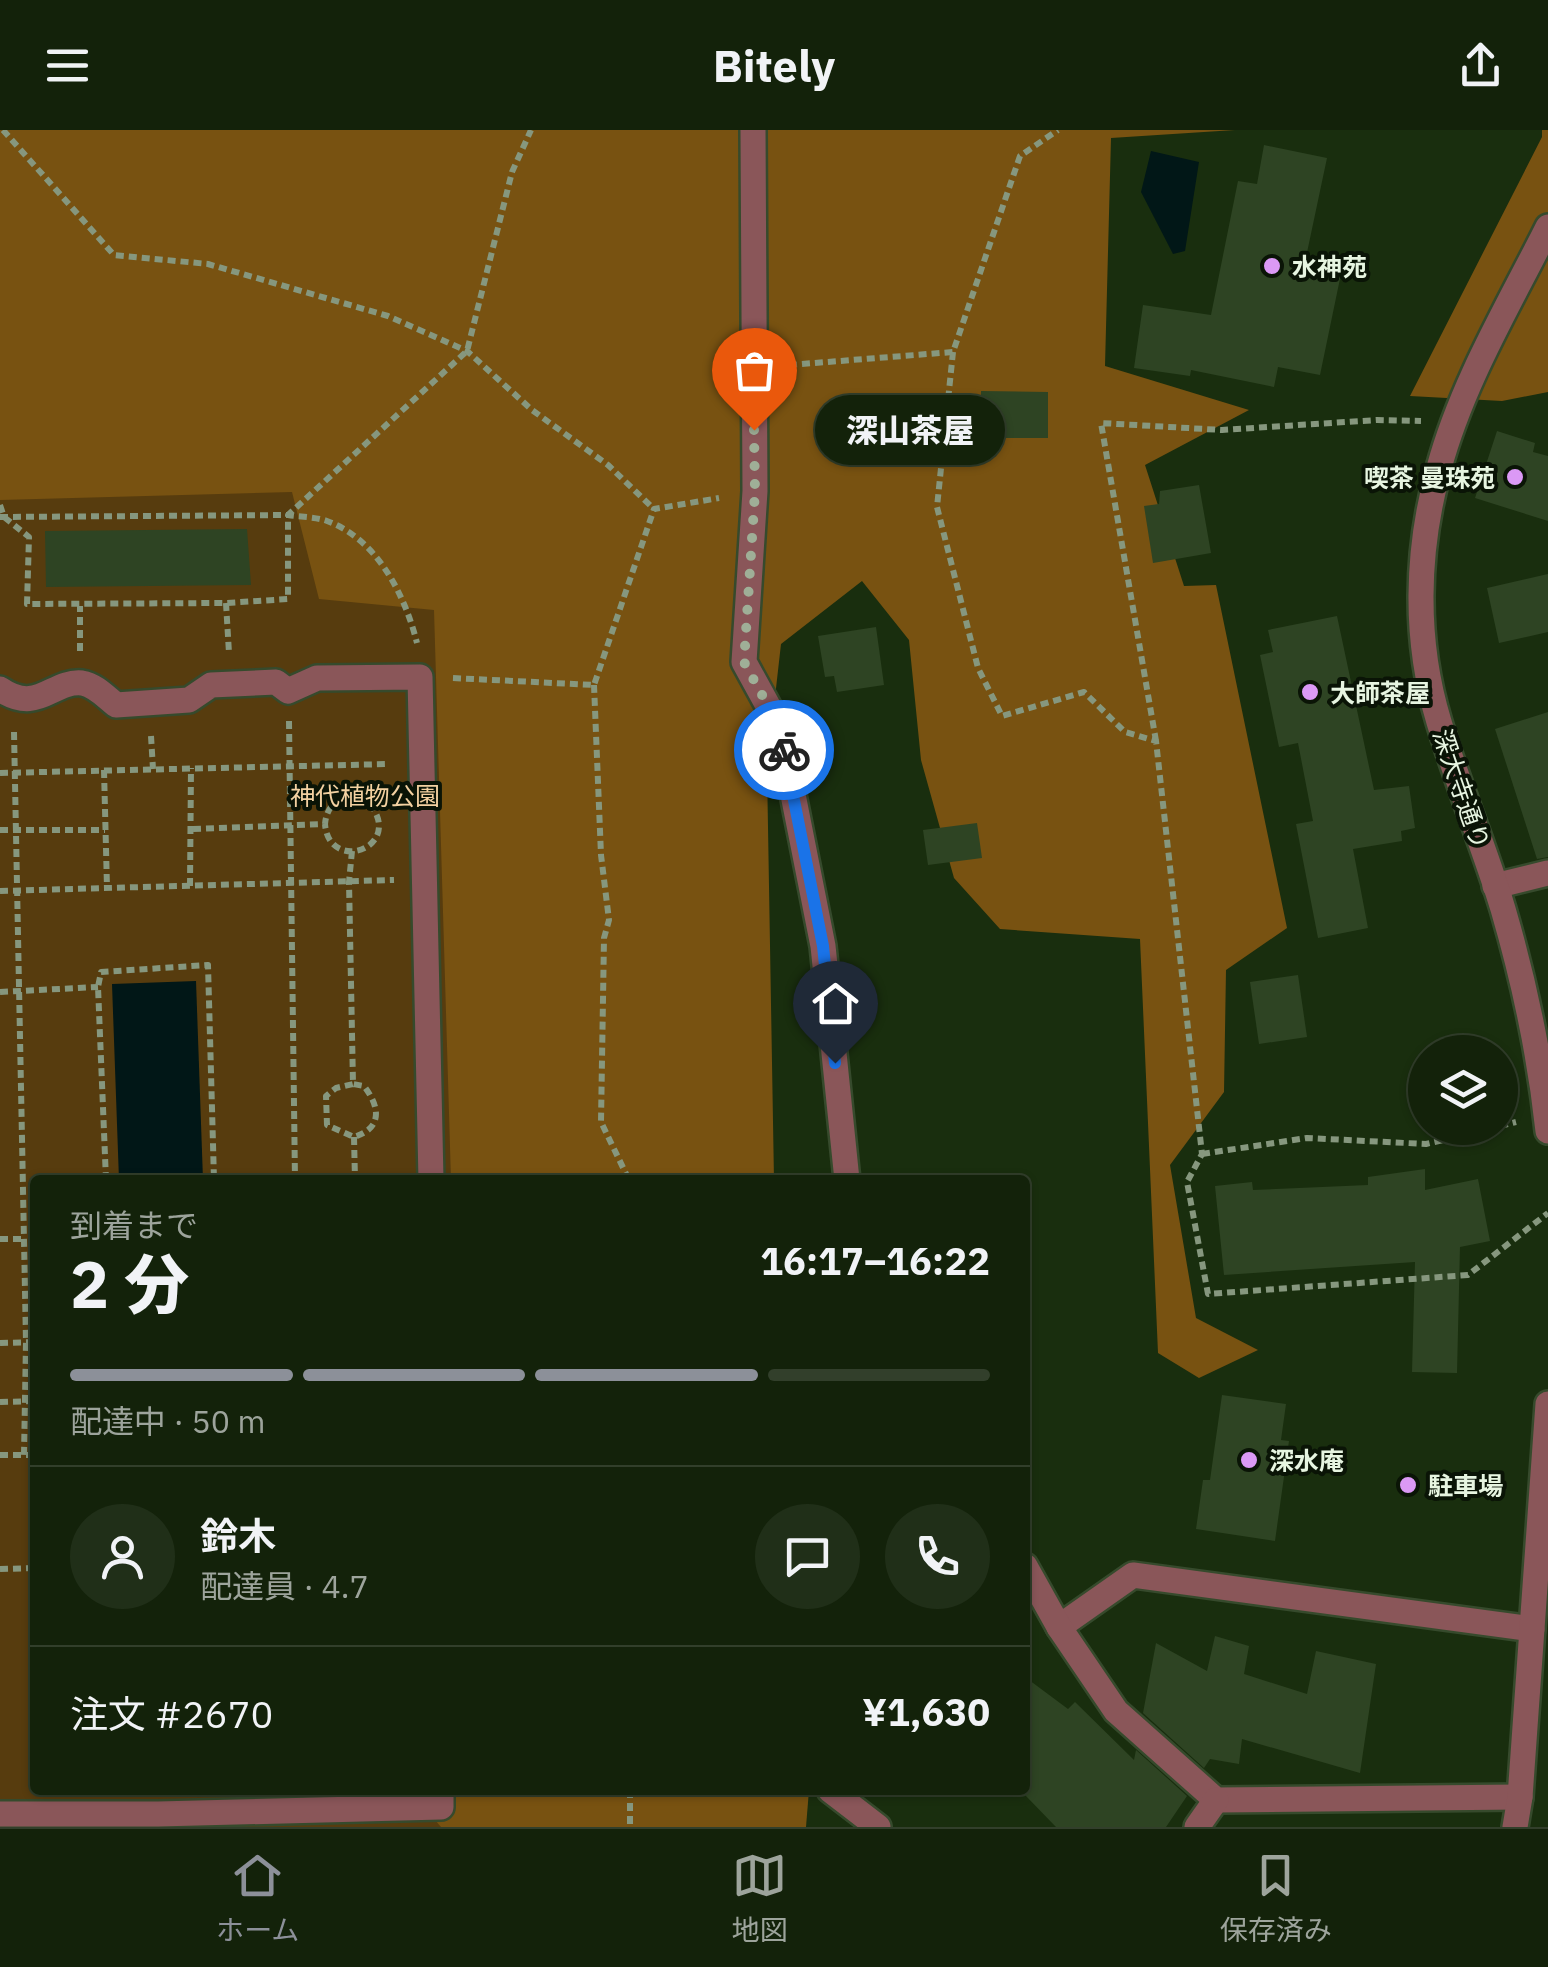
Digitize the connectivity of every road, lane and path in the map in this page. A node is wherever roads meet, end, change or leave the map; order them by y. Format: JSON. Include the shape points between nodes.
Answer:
{"nodes":[{"id":1,"x":2,"y":130,"type":"edge"},
{"id":2,"x":531,"y":130,"type":"edge"},
{"id":3,"x":752,"y":130,"type":"edge"},
{"id":4,"x":1058,"y":130,"type":"edge"},
{"id":5,"x":1548,"y":227,"type":"edge"},
{"id":6,"x":468,"y":351,"type":"junction"},
{"id":7,"x":953,"y":352,"type":"junction"},
{"id":8,"x":753,"y":368,"type":"junction"},
{"id":9,"x":1454,"y":422,"type":"junction"},
{"id":10,"x":755,"y":492,"type":"junction"},
{"id":11,"x":0,"y":504,"type":"edge"},
{"id":12,"x":654,"y":509,"type":"junction"},
{"id":13,"x":288,"y":516,"type":"junction"},
{"id":14,"x":2,"y":517,"type":"edge"},
{"id":15,"x":226,"y":603,"type":"junction"},
{"id":16,"x":420,"y":676,"type":"junction"},
{"id":17,"x":230,"y":684,"type":"junction"},
{"id":18,"x":594,"y":685,"type":"junction"},
{"id":19,"x":288,"y":691,"type":"junction"},
{"id":20,"x":6,"y":694,"type":"edge"},
{"id":21,"x":1156,"y":741,"type":"junction"},
{"id":22,"x":423,"y":763,"type":"junction"},
{"id":23,"x":290,"y":766,"type":"junction"},
{"id":24,"x":190,"y":768,"type":"junction"},
{"id":25,"x":104,"y":770,"type":"junction"},
{"id":26,"x":0,"y":773,"type":"edge"},
{"id":27,"x":16,"y":773,"type":"junction"},
{"id":28,"x":325,"y":824,"type":"junction"},
{"id":29,"x":290,"y":827,"type":"junction"},
{"id":30,"x":193,"y":829,"type":"junction"},
{"id":31,"x":0,"y":830,"type":"edge"},
{"id":32,"x":17,"y":830,"type":"junction"},
{"id":33,"x":105,"y":830,"type":"junction"},
{"id":34,"x":352,"y":852,"type":"junction"},
{"id":35,"x":1548,"y":873,"type":"edge"},
{"id":36,"x":425,"y":880,"type":"junction"},
{"id":37,"x":350,"y":882,"type":"junction"},
{"id":38,"x":291,"y":884,"type":"junction"},
{"id":39,"x":190,"y":886,"type":"junction"},
{"id":40,"x":1495,"y":886,"type":"junction"},
{"id":41,"x":107,"y":888,"type":"junction"},
{"id":42,"x":18,"y":890,"type":"junction"},
{"id":43,"x":0,"y":891,"type":"edge"},
{"id":44,"x":98,"y":986,"type":"junction"},
{"id":45,"x":0,"y":992,"type":"edge"},
{"id":46,"x":20,"y":992,"type":"junction"},
{"id":47,"x":352,"y":1084,"type":"junction"},
{"id":48,"x":1548,"y":1132,"type":"edge"},
{"id":49,"x":354,"y":1137,"type":"junction"},
{"id":50,"x":1408,"y":1143,"type":"edge"},
{"id":51,"x":1202,"y":1154,"type":"junction"},
{"id":52,"x":106,"y":1175,"type":"edge"},
{"id":53,"x":214,"y":1175,"type":"edge"},
{"id":54,"x":295,"y":1175,"type":"edge"},
{"id":55,"x":355,"y":1175,"type":"edge"},
{"id":56,"x":431,"y":1175,"type":"edge"},
{"id":57,"x":627,"y":1175,"type":"edge"},
{"id":58,"x":846,"y":1175,"type":"edge"},
{"id":59,"x":1548,"y":1213,"type":"edge"},
{"id":60,"x":24,"y":1238,"type":"junction"},
{"id":61,"x":0,"y":1239,"type":"edge"},
{"id":62,"x":30,"y":1342,"type":"edge"},
{"id":63,"x":0,"y":1343,"type":"edge"},
{"id":64,"x":0,"y":1402,"type":"edge"},
{"id":65,"x":25,"y":1402,"type":"junction"},
{"id":66,"x":30,"y":1402,"type":"edge"},
{"id":67,"x":1548,"y":1404,"type":"edge"},
{"id":68,"x":0,"y":1455,"type":"edge"},
{"id":69,"x":24,"y":1455,"type":"junction"},
{"id":70,"x":30,"y":1455,"type":"edge"},
{"id":71,"x":30,"y":1568,"type":"edge"},
{"id":72,"x":0,"y":1569,"type":"edge"},
{"id":73,"x":1030,"y":1575,"type":"edge"},
{"id":74,"x":1542,"y":1576,"type":"edge"},
{"id":75,"x":1060,"y":1627,"type":"junction"},
{"id":76,"x":1532,"y":1630,"type":"junction"},
{"id":77,"x":1536,"y":1710,"type":"edge"},
{"id":78,"x":441,"y":1795,"type":"edge"},
{"id":79,"x":630,"y":1795,"type":"edge"},
{"id":80,"x":836,"y":1795,"type":"edge"},
{"id":81,"x":1520,"y":1797,"type":"junction"},
{"id":82,"x":1216,"y":1800,"type":"junction"},
{"id":83,"x":0,"y":1814,"type":"edge"},
{"id":84,"x":630,"y":1827,"type":"edge"},
{"id":85,"x":878,"y":1827,"type":"edge"},
{"id":86,"x":1197,"y":1827,"type":"edge"},
{"id":87,"x":1515,"y":1827,"type":"edge"}],
"edges":[{"from":1,"to":6,"type":"path","via":[[114,255],[208,264],[388,316]]},
{"from":2,"to":6,"type":"path","via":[[512,172]]},
{"from":3,"to":8,"type":"street"},
{"from":4,"to":7,"type":"path","via":[[1020,156]]},
{"from":5,"to":9,"type":"street","name":"深大寺通り"},
{"from":6,"to":12,"type":"path"},
{"from":6,"to":13,"type":"path"},
{"from":7,"to":8,"type":"path"},
{"from":7,"to":21,"type":"path","via":[[937,507],[978,668],[1002,716],[1084,692],[1125,732]]},
{"from":8,"to":10,"type":"street"},
{"from":9,"to":21,"type":"path","via":[[1222,430],[1101,422]]},
{"from":9,"to":40,"type":"street","name":"深大寺通り","via":[[1427,519],[1420,611],[1438,721]]},
{"from":10,"to":12,"type":"path"},
{"from":10,"to":58,"type":"street","via":[[744,662],[778,724],[794,799],[823,946]]},
{"from":11,"to":14,"type":"path"},
{"from":12,"to":18,"type":"path"},
{"from":13,"to":14,"type":"path"},
{"from":13,"to":15,"type":"path","via":[[288,600]]},
{"from":13,"to":16,"type":"path","via":[[328,521],[366,545],[410,616]]},
{"from":14,"to":15,"type":"path","via":[[29,536],[28,604]]},
{"from":15,"to":17,"type":"path"},
{"from":16,"to":18,"type":"path"},
{"from":16,"to":19,"type":"street","via":[[316,678]]},
{"from":16,"to":22,"type":"street"},
{"from":17,"to":19,"type":"street","via":[[276,682]]},
{"from":17,"to":20,"type":"street","via":[[211,685],[189,700],[149,704],[116,704],[80,682],[35,698]]},
{"from":18,"to":57,"type":"path","via":[[609,920],[602,1122]]},
{"from":19,"to":23,"type":"path"},
{"from":20,"to":27,"type":"path"},
{"from":21,"to":51,"type":"path"},
{"from":22,"to":23,"type":"path"},
{"from":22,"to":36,"type":"street"},
{"from":23,"to":24,"type":"path"},
{"from":23,"to":29,"type":"path"},
{"from":24,"to":25,"type":"path"},
{"from":24,"to":30,"type":"path"},
{"from":25,"to":27,"type":"path"},
{"from":25,"to":33,"type":"path"},
{"from":26,"to":27,"type":"path"},
{"from":27,"to":32,"type":"path"},
{"from":28,"to":29,"type":"path"},
{"from":28,"to":34,"type":"path","via":[[332,844]]},
{"from":28,"to":34,"type":"path","via":[[331,805],[352,795],[365,798],[380,818],[379,833],[370,846]]},
{"from":29,"to":30,"type":"path"},
{"from":29,"to":38,"type":"path"},
{"from":30,"to":39,"type":"path"},
{"from":31,"to":32,"type":"path"},
{"from":32,"to":33,"type":"path"},
{"from":32,"to":42,"type":"path"},
{"from":33,"to":41,"type":"path"},
{"from":34,"to":37,"type":"path"},
{"from":35,"to":40,"type":"street"},
{"from":36,"to":37,"type":"path"},
{"from":36,"to":56,"type":"street"},
{"from":37,"to":38,"type":"path"},
{"from":37,"to":47,"type":"path"},
{"from":38,"to":39,"type":"path"},
{"from":38,"to":54,"type":"path"},
{"from":39,"to":41,"type":"path"},
{"from":40,"to":48,"type":"street","name":"深大寺通り","via":[[1524,991]]},
{"from":41,"to":42,"type":"path"},
{"from":42,"to":43,"type":"path"},
{"from":42,"to":46,"type":"path"},
{"from":44,"to":46,"type":"path"},
{"from":44,"to":52,"type":"path"},
{"from":44,"to":53,"type":"path","via":[[102,972],[208,966]]},
{"from":45,"to":46,"type":"path"},
{"from":46,"to":60,"type":"path"},
{"from":47,"to":49,"type":"path","via":[[364,1086],[378,1109],[366,1134]]},
{"from":47,"to":49,"type":"path","via":[[326,1096],[324,1112],[327,1125]]},
{"from":49,"to":55,"type":"path"},
{"from":50,"to":51,"type":"path","via":[[1307,1138]]},
{"from":51,"to":59,"type":"path","via":[[1187,1182],[1208,1294],[1468,1275]]},
{"from":60,"to":61,"type":"path"},
{"from":60,"to":62,"type":"path"},
{"from":62,"to":63,"type":"path"},
{"from":62,"to":65,"type":"path"},
{"from":64,"to":65,"type":"path"},
{"from":65,"to":66,"type":"path"},
{"from":65,"to":69,"type":"path"},
{"from":67,"to":74,"type":"street"},
{"from":68,"to":69,"type":"path"},
{"from":69,"to":70,"type":"path"},
{"from":71,"to":72,"type":"path"},
{"from":73,"to":75,"type":"street"},
{"from":74,"to":76,"type":"street"},
{"from":75,"to":76,"type":"street","via":[[1133,1575]]},
{"from":75,"to":82,"type":"street","via":[[1116,1711]]},
{"from":76,"to":77,"type":"street"},
{"from":77,"to":81,"type":"street"},
{"from":78,"to":83,"type":"street","via":[[441,1807]]},
{"from":79,"to":84,"type":"path"},
{"from":80,"to":85,"type":"street"},
{"from":81,"to":82,"type":"street"},
{"from":81,"to":87,"type":"street"},
{"from":82,"to":86,"type":"street"}]}
